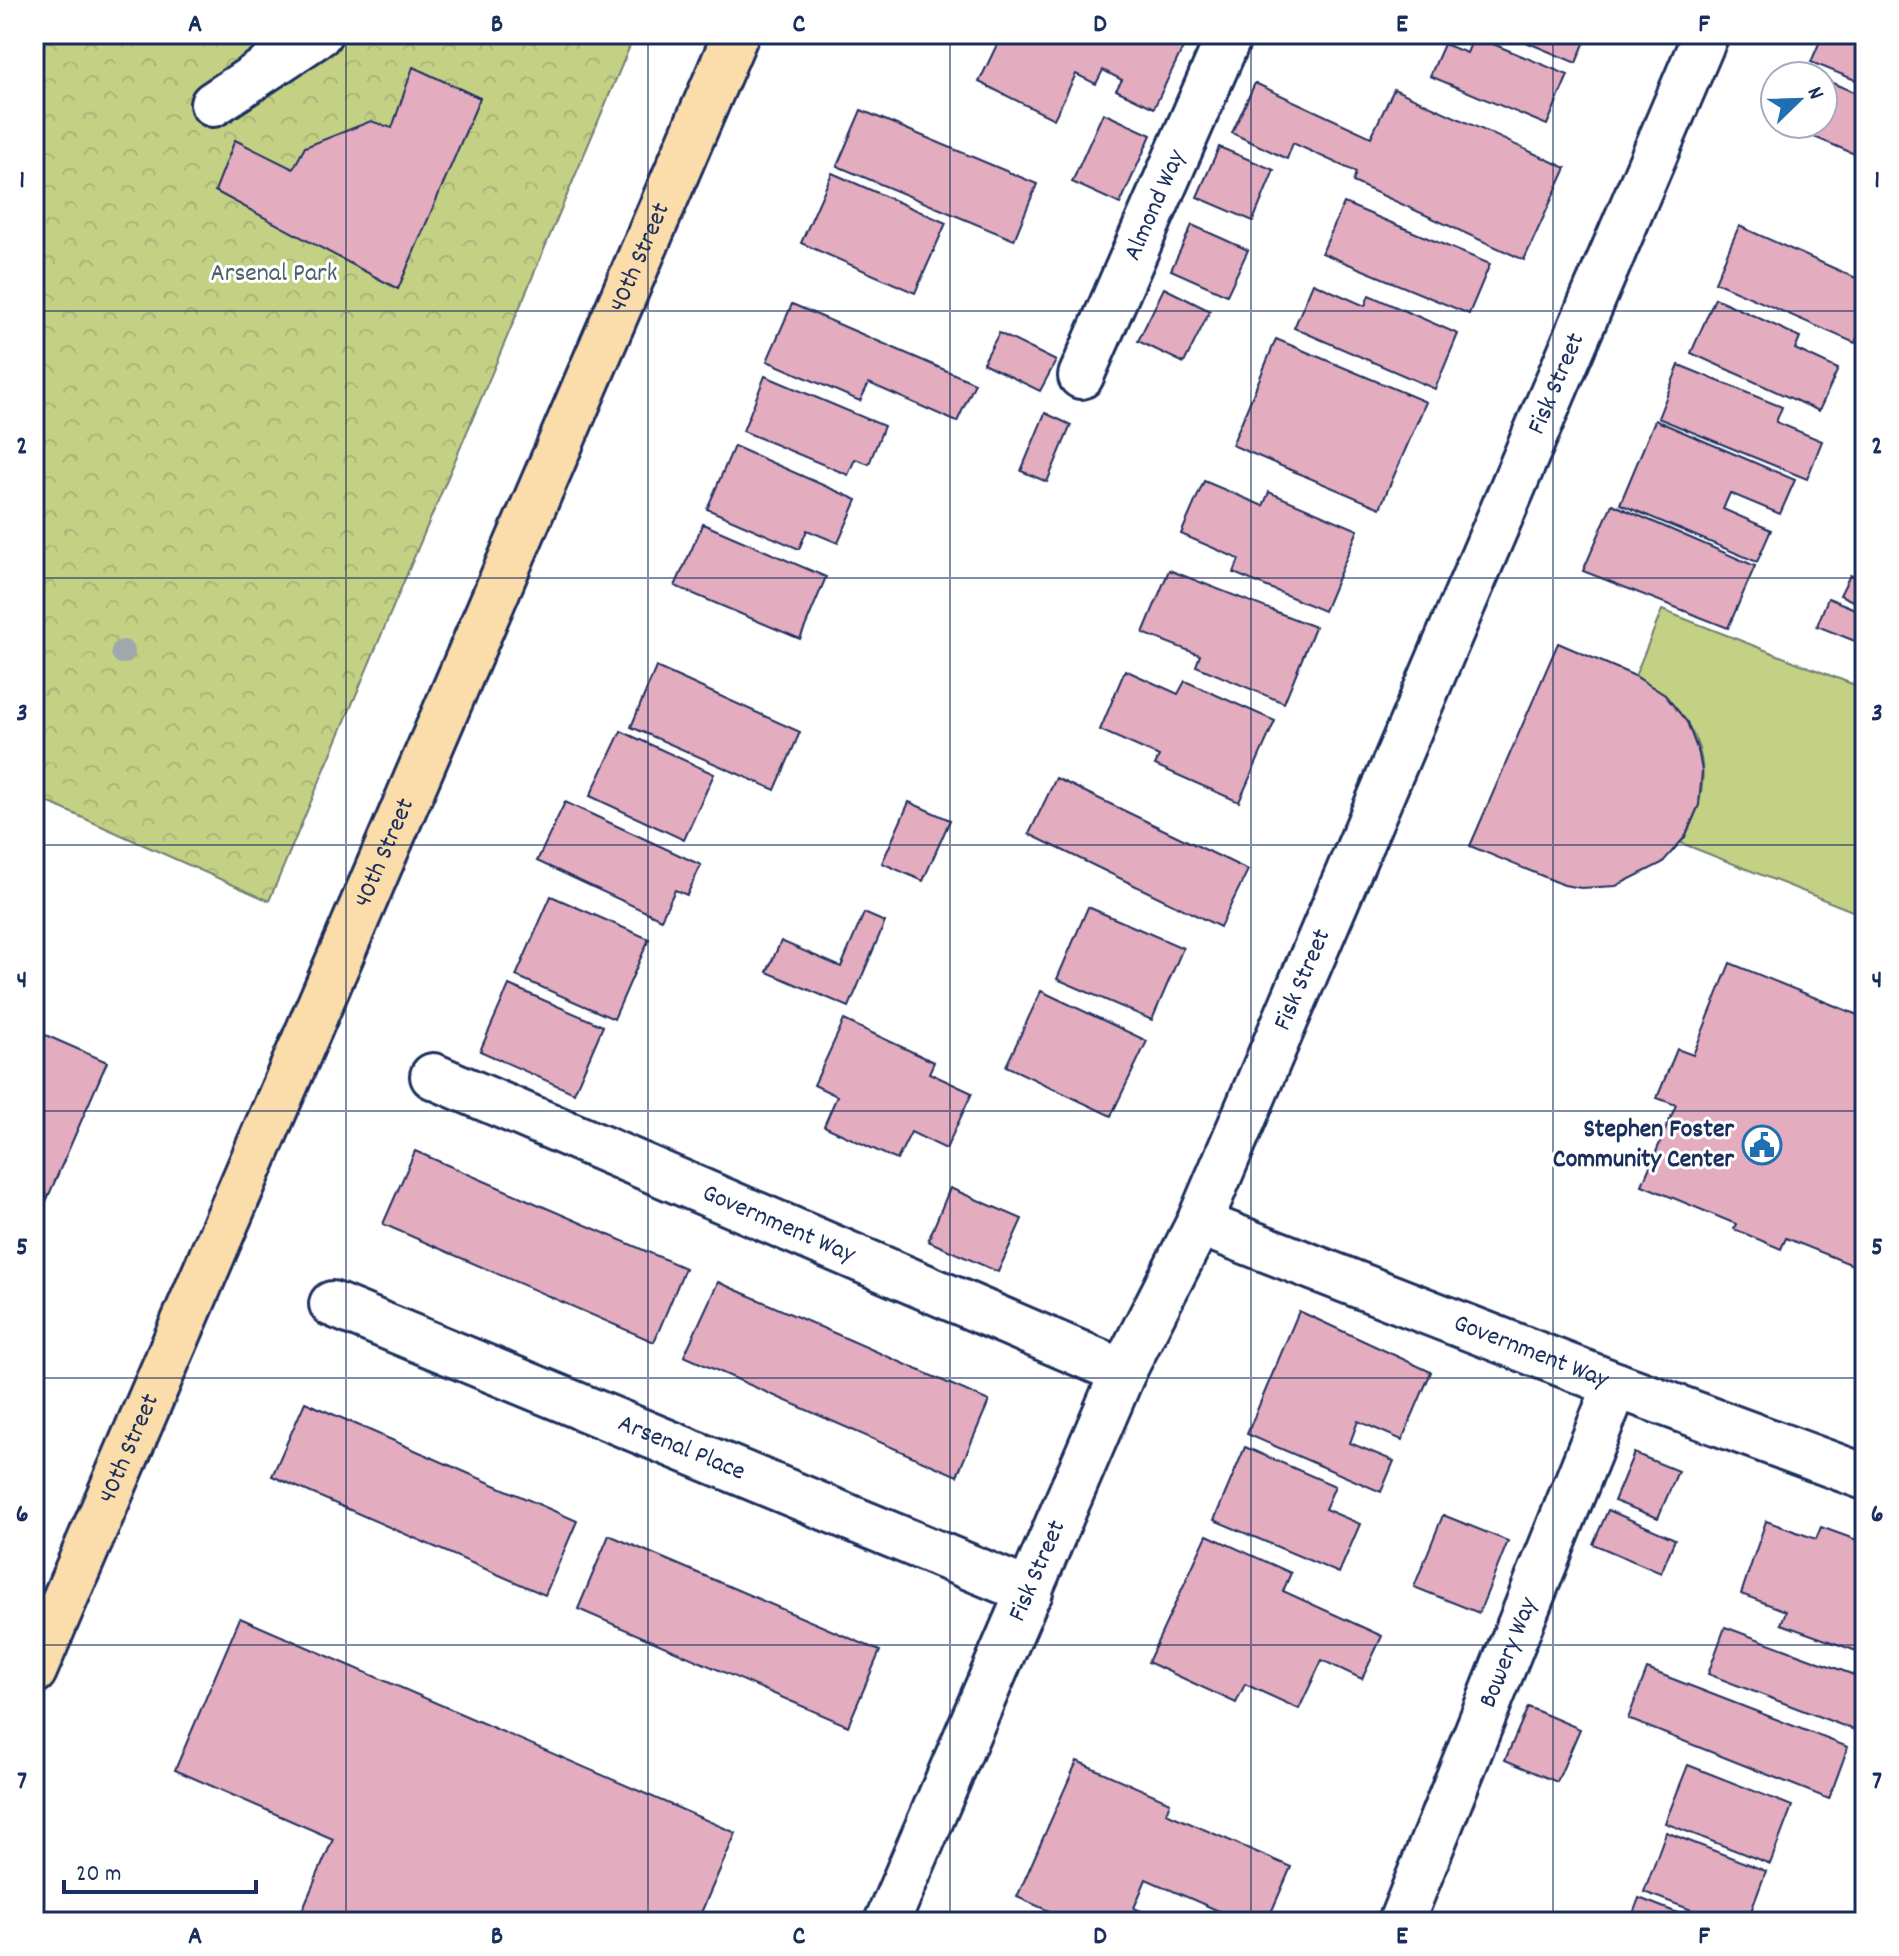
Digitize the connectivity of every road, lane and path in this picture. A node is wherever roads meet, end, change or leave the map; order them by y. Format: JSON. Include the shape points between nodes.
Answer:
{"nodes":[{"id":1,"x":319,"y":34,"type":"edge"},
{"id":2,"x":736,"y":34,"type":"edge"},
{"id":3,"x":1230,"y":34,"type":"edge"},
{"id":4,"x":1706,"y":34,"type":"edge"},
{"id":5,"x":213,"y":104,"type":"dead end"},
{"id":6,"x":1081,"y":376,"type":"dead end"},
{"id":7,"x":433,"y":1076,"type":"dead end"},
{"id":8,"x":1199,"y":1223,"type":"junction"},
{"id":9,"x":332,"y":1304,"type":"dead end"},
{"id":10,"x":1123,"y":1372,"type":"junction"},
{"id":11,"x":1616,"y":1385,"type":"junction"},
{"id":12,"x":1865,"y":1477,"type":"edge"},
{"id":13,"x":1030,"y":1592,"type":"junction"},
{"id":14,"x":34,"y":1671,"type":"edge"},
{"id":15,"x":887,"y":1922,"type":"edge"},
{"id":16,"x":1401,"y":1922,"type":"edge"}],
"edges":[{"from":1,"to":5,"type":"street"},
{"from":2,"to":14,"type":"main road","name":"40th Street"},
{"from":3,"to":6,"type":"street","name":"Almond Way"},
{"from":4,"to":8,"type":"street","name":"Fisk Street"},
{"from":7,"to":10,"type":"street","name":"Government Way"},
{"from":8,"to":10,"type":"street","name":"Fisk Street"},
{"from":8,"to":11,"type":"street","name":"Government Way"},
{"from":9,"to":13,"type":"street","name":"Arsenal Place"},
{"from":10,"to":13,"type":"street","name":"Fisk Street"},
{"from":11,"to":12,"type":"street","name":"Government Way"},
{"from":11,"to":16,"type":"street","name":"Bowery Way"},
{"from":13,"to":15,"type":"street","name":"Fisk Street"}]}
